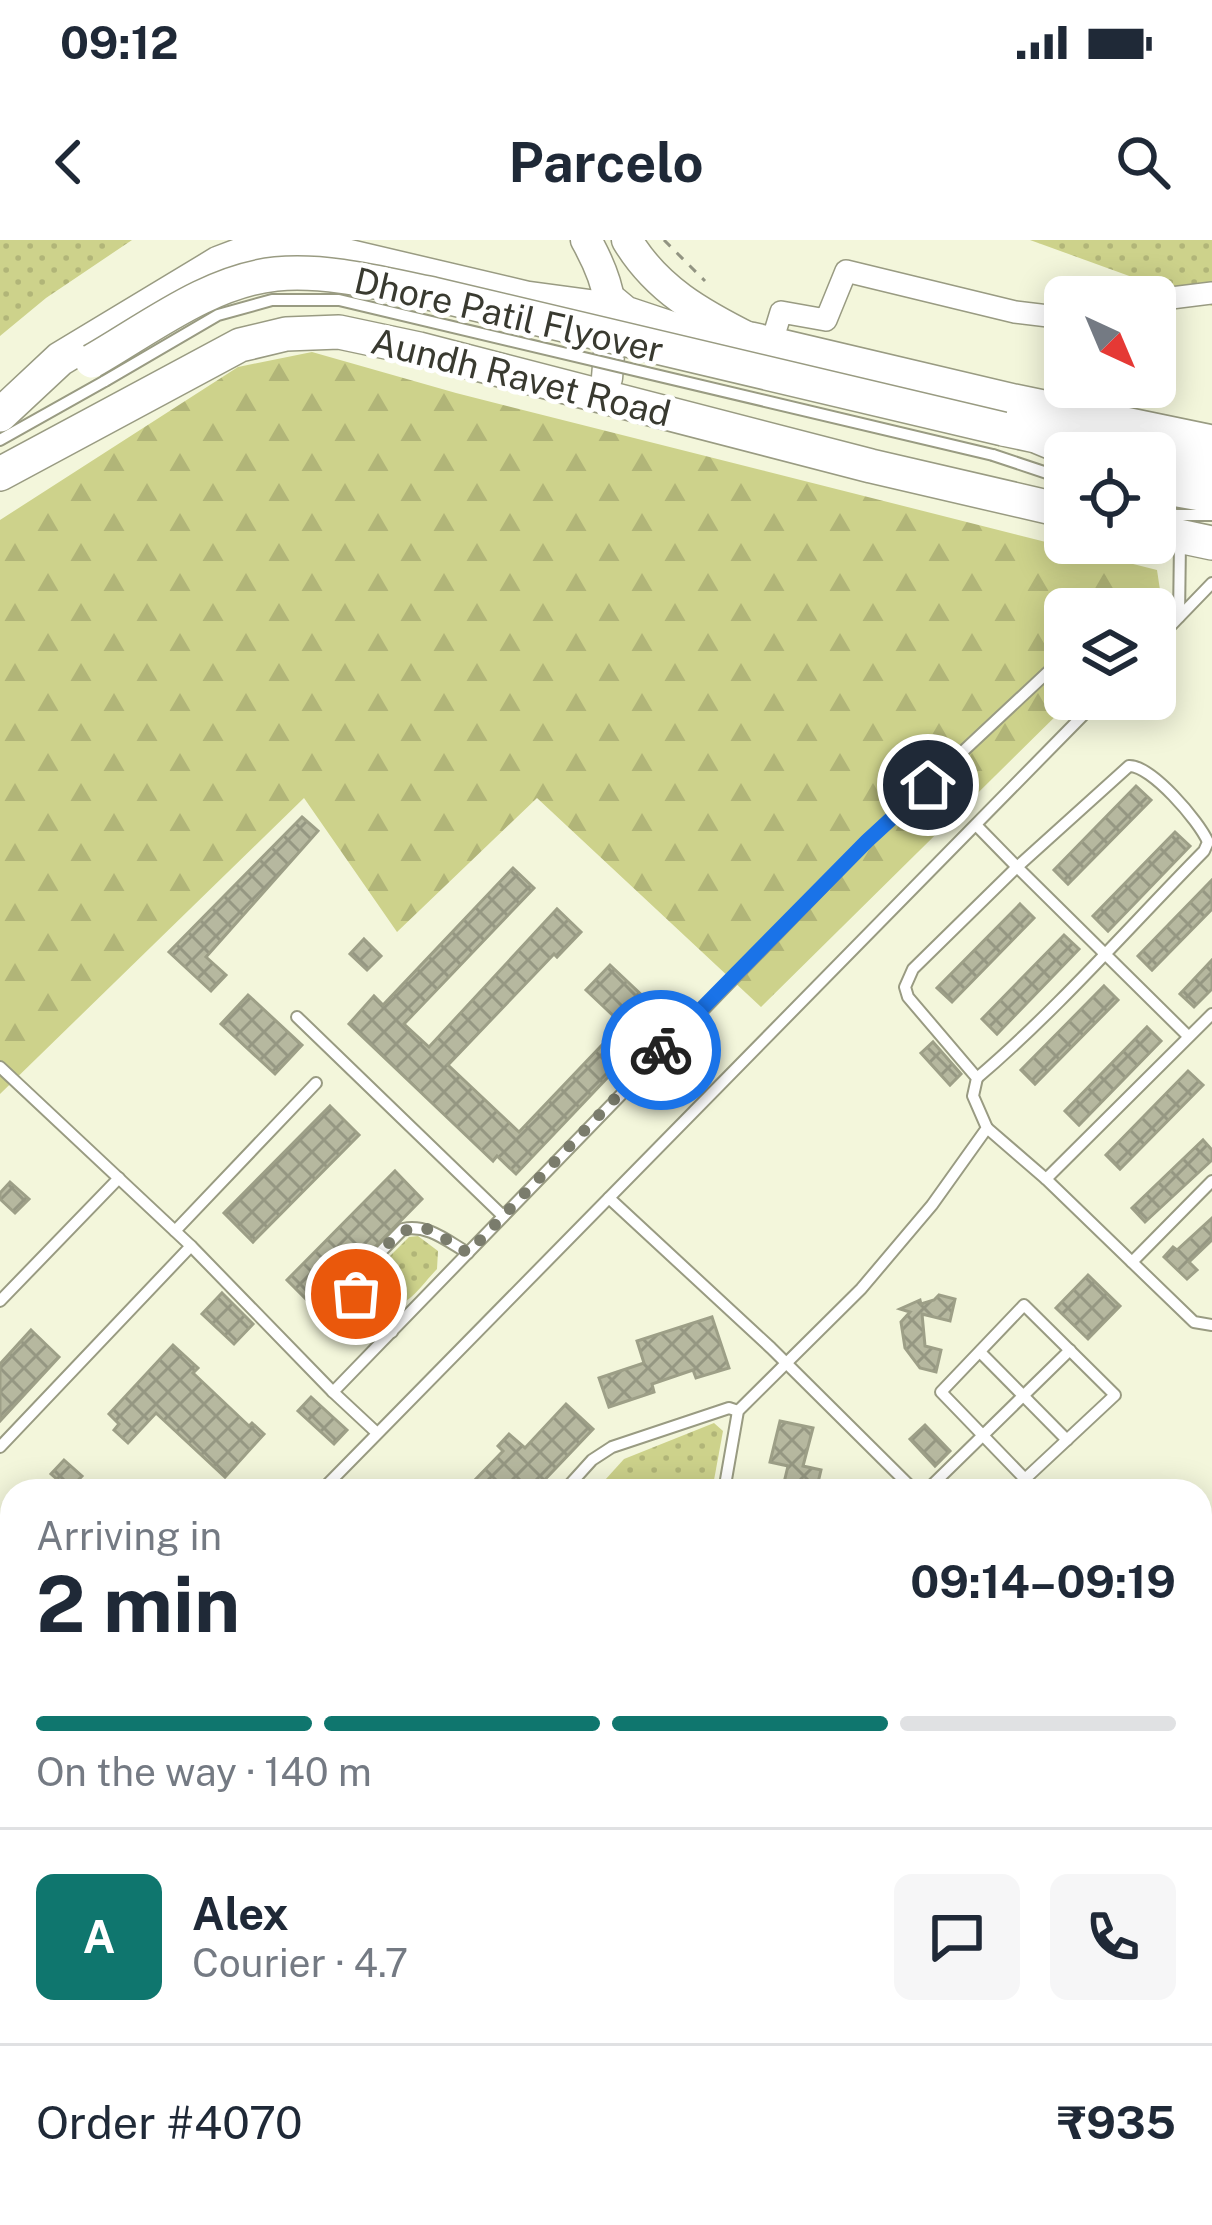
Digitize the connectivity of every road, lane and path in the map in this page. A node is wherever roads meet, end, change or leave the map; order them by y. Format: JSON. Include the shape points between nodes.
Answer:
{"nodes":[{"id":1,"x":664,"y":240,"type":"edge"},
{"id":2,"x":631,"y":248,"type":"edge"},
{"id":3,"x":593,"y":253,"type":"edge"},
{"id":4,"x":705,"y":281,"type":"dead end"},
{"id":5,"x":1212,"y":293,"type":"edge"},
{"id":6,"x":1176,"y":297,"type":"edge"},
{"id":7,"x":613,"y":303,"type":"junction"},
{"id":8,"x":1044,"y":315,"type":"edge"},
{"id":9,"x":761,"y":342,"type":"junction"},
{"id":10,"x":446,"y":356,"type":"junction"},
{"id":11,"x":607,"y":378,"type":"junction"},
{"id":12,"x":2,"y":422,"type":"edge"},
{"id":13,"x":1018,"y":432,"type":"junction"},
{"id":14,"x":1044,"y":437,"type":"edge"},
{"id":15,"x":1044,"y":437,"type":"edge"},
{"id":16,"x":1044,"y":441,"type":"edge"},
{"id":17,"x":1212,"y":442,"type":"edge"},
{"id":18,"x":1044,"y":458,"type":"edge"},
{"id":19,"x":1176,"y":463,"type":"edge"},
{"id":20,"x":871,"y":466,"type":"junction"},
{"id":21,"x":1212,"y":471,"type":"edge"},
{"id":22,"x":0,"y":474,"type":"edge"},
{"id":23,"x":1176,"y":490,"type":"edge"},
{"id":24,"x":1212,"y":496,"type":"edge"},
{"id":25,"x":1044,"y":506,"type":"edge"},
{"id":26,"x":1212,"y":515,"type":"edge"},
{"id":27,"x":1187,"y":532,"type":"edge"},
{"id":28,"x":1212,"y":583,"type":"edge"},
{"id":29,"x":1179,"y":617,"type":"junction"},
{"id":30,"x":1176,"y":620,"type":"edge"},
{"id":31,"x":1044,"y":676,"type":"edge"},
{"id":32,"x":1078,"y":720,"type":"edge"},
{"id":33,"x":976,"y":825,"type":"junction"},
{"id":34,"x":1017,"y":867,"type":"junction"},
{"id":35,"x":1103,"y":953,"type":"junction"},
{"id":36,"x":1212,"y":1014,"type":"edge"},
{"id":37,"x":297,"y":1017,"type":"dead end"},
{"id":38,"x":1188,"y":1036,"type":"junction"},
{"id":39,"x":0,"y":1067,"type":"edge"},
{"id":40,"x":977,"y":1078,"type":"junction"},
{"id":41,"x":316,"y":1083,"type":"dead end"},
{"id":42,"x":987,"y":1128,"type":"junction"},
{"id":43,"x":119,"y":1178,"type":"junction"},
{"id":44,"x":1046,"y":1178,"type":"junction"},
{"id":45,"x":1212,"y":1181,"type":"edge"},
{"id":46,"x":609,"y":1198,"type":"junction"},
{"id":47,"x":503,"y":1216,"type":"junction"},
{"id":48,"x":175,"y":1231,"type":"junction"},
{"id":49,"x":191,"y":1246,"type":"junction"},
{"id":50,"x":468,"y":1253,"type":"junction"},
{"id":51,"x":1132,"y":1262,"type":"junction"},
{"id":52,"x":0,"y":1300,"type":"edge"},
{"id":53,"x":1212,"y":1324,"type":"edge"},
{"id":54,"x":392,"y":1332,"type":"junction"},
{"id":55,"x":1070,"y":1350,"type":"junction"},
{"id":56,"x":980,"y":1352,"type":"junction"},
{"id":57,"x":786,"y":1363,"type":"junction"},
{"id":58,"x":333,"y":1392,"type":"junction"},
{"id":59,"x":1024,"y":1396,"type":"junction"},
{"id":60,"x":738,"y":1411,"type":"junction"},
{"id":61,"x":377,"y":1433,"type":"junction"},
{"id":62,"x":982,"y":1436,"type":"junction"},
{"id":63,"x":1067,"y":1440,"type":"junction"},
{"id":64,"x":0,"y":1447,"type":"edge"},
{"id":65,"x":333,"y":1479,"type":"edge"},
{"id":66,"x":575,"y":1479,"type":"edge"},
{"id":67,"x":726,"y":1479,"type":"edge"},
{"id":68,"x":902,"y":1479,"type":"edge"},
{"id":69,"x":938,"y":1479,"type":"edge"}],
"edges":[{"from":1,"to":4,"type":"path"},
{"from":2,"to":9,"type":"main road","via":[[691,309]]},
{"from":3,"to":7,"type":"main road"},
{"from":5,"to":6,"type":"street"},
{"from":7,"to":9,"type":"main road","via":[[733,349]]},
{"from":7,"to":11,"type":"main road"},
{"from":7,"to":12,"type":"main road","via":[[526,298],[351,255],[264,246],[219,263],[60,359]]},
{"from":8,"to":9,"type":"street","via":[[846,272],[826,320],[781,312]]},
{"from":9,"to":13,"type":"main road"},
{"from":10,"to":11,"type":"main road","via":[[509,352]]},
{"from":10,"to":20,"type":"main road","name":"Aundh Ravet Road"},
{"from":10,"to":22,"type":"main road","name":"Aundh Ravet Road","via":[[339,332],[240,345]]},
{"from":11,"to":20,"type":"main road","via":[[790,425]]},
{"from":12,"to":13,"type":"main road","name":"Dhore Patil Flyover","bridge":true,"via":[[98,371],[212,292],[275,274],[433,294]]},
{"from":13,"to":14,"type":"main road"},
{"from":13,"to":15,"type":"main road"},
{"from":13,"to":16,"type":"main road"},
{"from":13,"to":17,"type":"main road"},
{"from":13,"to":18,"type":"lane"},
{"from":19,"to":21,"type":"main road"},
{"from":20,"to":25,"type":"main road","name":"Aundh Ravet Road"},
{"from":23,"to":24,"type":"main road"},
{"from":26,"to":27,"type":"lane"},
{"from":27,"to":29,"type":"lane"},
{"from":28,"to":29,"type":"lane"},
{"from":29,"to":30,"type":"lane"},
{"from":31,"to":47,"type":"lane","via":[[867,841]]},
{"from":32,"to":33,"type":"lane"},
{"from":33,"to":34,"type":"lane"},
{"from":33,"to":46,"type":"lane"},
{"from":34,"to":35,"type":"lane"},
{"from":34,"to":35,"type":"lane","via":[[1118,772],[1139,765],[1150,774],[1208,842]]},
{"from":34,"to":40,"type":"lane","via":[[906,978],[908,997]]},
{"from":35,"to":38,"type":"lane"},
{"from":35,"to":40,"type":"lane"},
{"from":36,"to":38,"type":"lane"},
{"from":37,"to":47,"type":"lane"},
{"from":38,"to":44,"type":"lane"},
{"from":39,"to":43,"type":"lane"},
{"from":40,"to":42,"type":"lane","via":[[973,1096]]},
{"from":41,"to":48,"type":"lane"},
{"from":42,"to":44,"type":"lane"},
{"from":42,"to":57,"type":"lane","via":[[875,1272]]},
{"from":43,"to":48,"type":"lane"},
{"from":43,"to":52,"type":"lane"},
{"from":44,"to":51,"type":"lane"},
{"from":45,"to":51,"type":"lane"},
{"from":46,"to":57,"type":"lane"},
{"from":46,"to":61,"type":"lane"},
{"from":47,"to":50,"type":"lane"},
{"from":48,"to":49,"type":"lane"},
{"from":49,"to":58,"type":"lane"},
{"from":49,"to":64,"type":"lane"},
{"from":50,"to":54,"type":"lane"},
{"from":50,"to":54,"type":"lane","via":[[420,1226],[403,1228],[353,1286]]},
{"from":51,"to":53,"type":"lane","via":[[1194,1322]]},
{"from":54,"to":58,"type":"lane"},
{"from":55,"to":56,"type":"lane","via":[[1024,1305]]},
{"from":55,"to":59,"type":"lane"},
{"from":55,"to":63,"type":"lane","via":[[1115,1395]]},
{"from":56,"to":59,"type":"lane"},
{"from":56,"to":62,"type":"lane","via":[[941,1392]]},
{"from":57,"to":60,"type":"lane"},
{"from":57,"to":68,"type":"lane"},
{"from":58,"to":61,"type":"lane"},
{"from":59,"to":62,"type":"lane"},
{"from":59,"to":63,"type":"lane"},
{"from":60,"to":66,"type":"lane","via":[[612,1447]]},
{"from":60,"to":67,"type":"lane"},
{"from":61,"to":65,"type":"lane"},
{"from":62,"to":63,"type":"lane","via":[[1025,1479]]},
{"from":62,"to":69,"type":"lane"}]}
